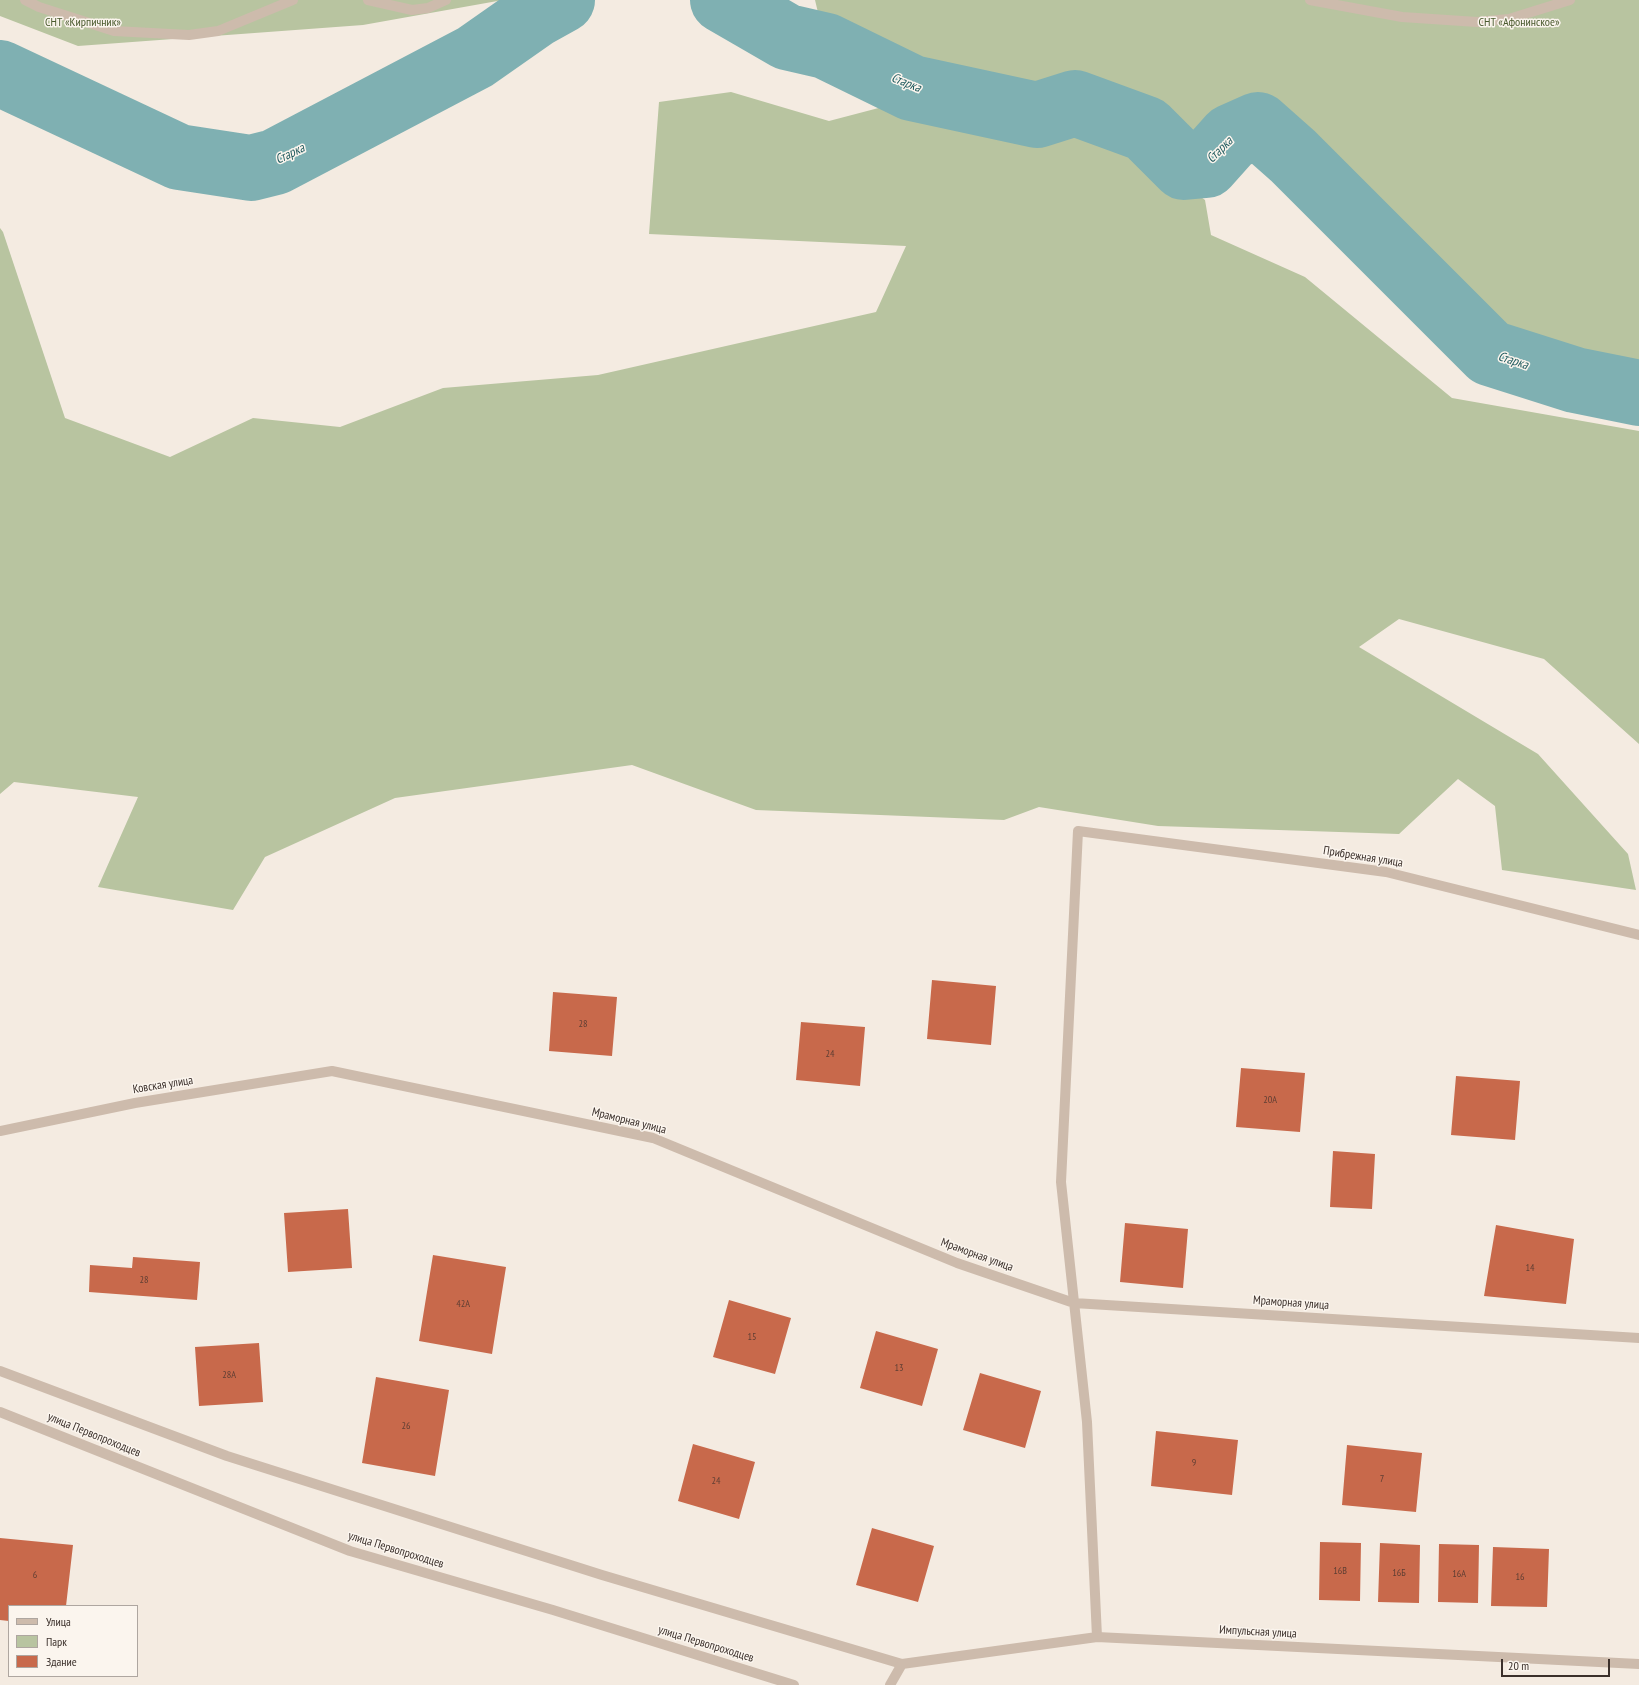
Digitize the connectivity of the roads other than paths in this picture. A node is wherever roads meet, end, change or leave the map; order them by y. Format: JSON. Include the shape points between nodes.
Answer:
{"nodes":[{"id":1,"x":25,"y":0,"type":"edge"},
{"id":2,"x":293,"y":0,"type":"edge"},
{"id":3,"x":368,"y":0,"type":"edge"},
{"id":4,"x":446,"y":0,"type":"edge"},
{"id":5,"x":1310,"y":0,"type":"edge"},
{"id":6,"x":1570,"y":0,"type":"edge"},
{"id":7,"x":1639,"y":934,"type":"edge"},
{"id":8,"x":332,"y":1071,"type":"joint"},
{"id":9,"x":0,"y":1131,"type":"edge"},
{"id":10,"x":1074,"y":1303,"type":"junction"},
{"id":11,"x":1639,"y":1338,"type":"edge"},
{"id":12,"x":0,"y":1371,"type":"edge"},
{"id":13,"x":0,"y":1412,"type":"edge"},
{"id":14,"x":1097,"y":1637,"type":"junction"},
{"id":15,"x":902,"y":1664,"type":"junction"},
{"id":16,"x":1639,"y":1664,"type":"edge"},
{"id":17,"x":794,"y":1685,"type":"edge"},
{"id":18,"x":890,"y":1685,"type":"edge"}],
"edges":[{"from":1,"to":2,"type":"street","via":[[39,7],[114,31],[189,35],[218,31]]},
{"from":3,"to":4,"type":"street","via":[[412,10],[428,8]]},
{"from":5,"to":6,"type":"street","via":[[1402,17],[1477,22],[1509,19]]},
{"from":7,"to":10,"type":"street","name":"Прибрежная улица","via":[[1386,872],[1078,831],[1061,1182]]},
{"from":8,"to":9,"type":"street","name":"Ковская улица","via":[[135,1103]]},
{"from":8,"to":10,"type":"street","name":"Мраморная улица","via":[[653,1138],[957,1263]]},
{"from":10,"to":11,"type":"street","name":"Мраморная улица"},
{"from":10,"to":14,"type":"street","via":[[1087,1422]]},
{"from":12,"to":15,"type":"street","via":[[227,1456],[602,1575]]},
{"from":13,"to":17,"type":"street","name":"улица Первопроходцев","via":[[350,1551],[553,1610]]},
{"from":14,"to":15,"type":"street","name":"Импульсная улица"},
{"from":14,"to":16,"type":"street","name":"Импульсная улица"},
{"from":15,"to":18,"type":"street"}]}
